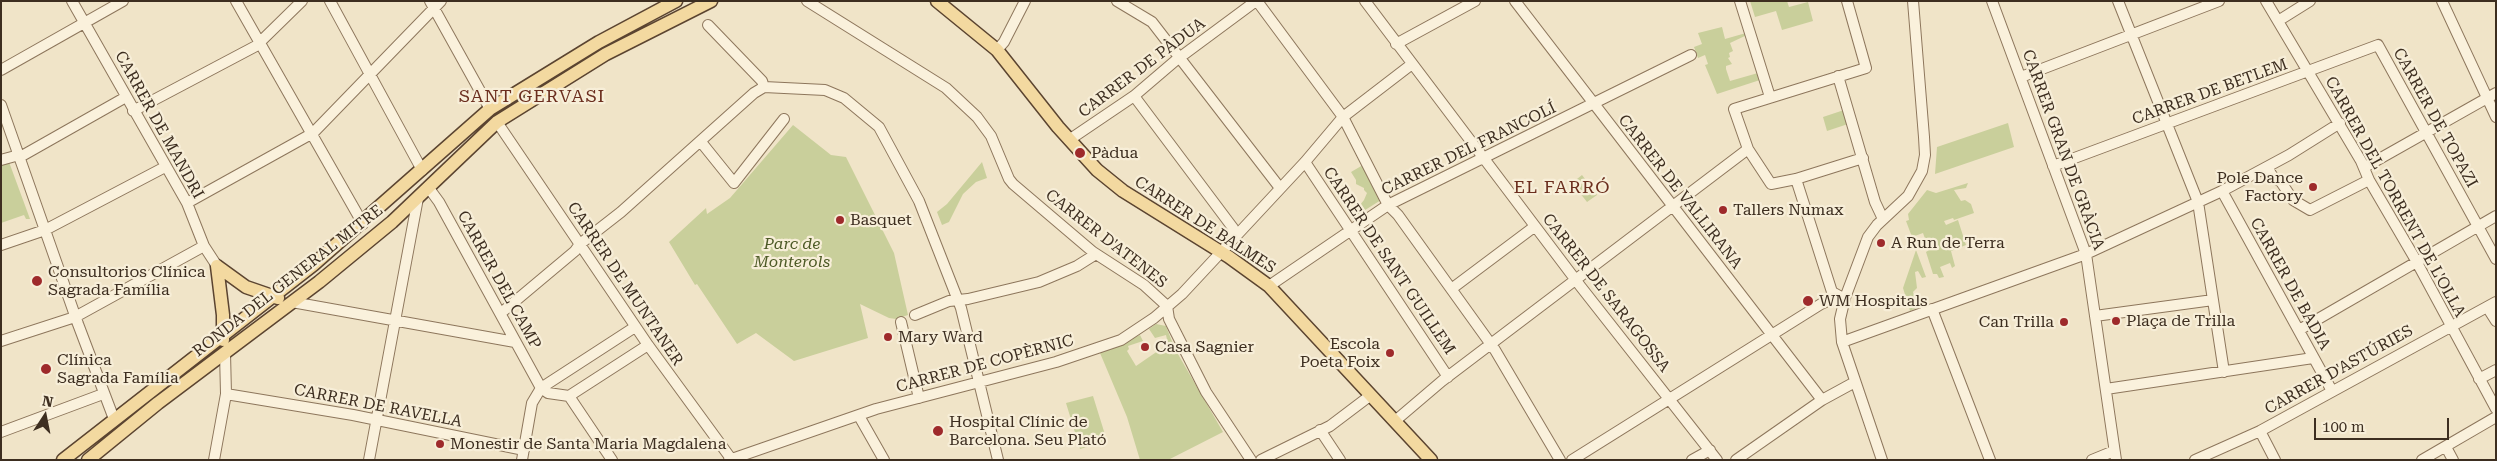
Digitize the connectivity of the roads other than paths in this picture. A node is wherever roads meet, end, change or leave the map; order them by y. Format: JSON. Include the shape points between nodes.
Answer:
{"nodes":[{"id":1,"x":72,"y":1,"type":"edge"},
{"id":2,"x":122,"y":1,"type":"edge"},
{"id":3,"x":236,"y":1,"type":"edge"},
{"id":4,"x":302,"y":1,"type":"edge"},
{"id":5,"x":330,"y":1,"type":"edge"},
{"id":6,"x":676,"y":1,"type":"edge"},
{"id":7,"x":711,"y":1,"type":"edge"},
{"id":8,"x":807,"y":1,"type":"edge"},
{"id":9,"x":937,"y":1,"type":"edge"},
{"id":10,"x":1025,"y":1,"type":"edge"},
{"id":11,"x":1117,"y":1,"type":"edge"},
{"id":12,"x":1256,"y":1,"type":"edge"},
{"id":13,"x":1364,"y":1,"type":"edge"},
{"id":14,"x":1475,"y":1,"type":"edge"},
{"id":15,"x":1515,"y":1,"type":"edge"},
{"id":16,"x":1740,"y":1,"type":"edge"},
{"id":17,"x":1847,"y":1,"type":"edge"},
{"id":18,"x":1913,"y":1,"type":"edge"},
{"id":19,"x":1992,"y":1,"type":"edge"},
{"id":20,"x":2118,"y":1,"type":"edge"},
{"id":21,"x":2220,"y":1,"type":"edge"},
{"id":22,"x":2266,"y":1,"type":"edge"},
{"id":23,"x":2310,"y":1,"type":"edge"},
{"id":24,"x":2442,"y":1,"type":"edge"},
{"id":25,"x":435,"y":4,"type":"edge"},
{"id":26,"x":2278,"y":21,"type":"junction"},
{"id":27,"x":85,"y":23,"type":"junction"},
{"id":28,"x":708,"y":25,"type":"dead end"},
{"id":29,"x":2131,"y":35,"type":"junction"},
{"id":30,"x":259,"y":43,"type":"junction"},
{"id":31,"x":1396,"y":44,"type":"junction"},
{"id":32,"x":2378,"y":44,"type":"joint"},
{"id":33,"x":997,"y":50,"type":"junction"},
{"id":34,"x":1691,"y":55,"type":"dead end"},
{"id":35,"x":1180,"y":58,"type":"junction"},
{"id":36,"x":1412,"y":64,"type":"junction"},
{"id":37,"x":1,"y":70,"type":"edge"},
{"id":38,"x":2308,"y":72,"type":"junction"},
{"id":39,"x":370,"y":75,"type":"junction"},
{"id":40,"x":1838,"y":76,"type":"junction"},
{"id":41,"x":2021,"y":77,"type":"junction"},
{"id":42,"x":764,"y":87,"type":"junction"},
{"id":43,"x":1134,"y":96,"type":"junction"},
{"id":44,"x":2491,"y":96,"type":"edge"},
{"id":45,"x":126,"y":97,"type":"junction"},
{"id":46,"x":1770,"y":97,"type":"junction"},
{"id":47,"x":1593,"y":105,"type":"junction"},
{"id":48,"x":1,"y":106,"type":"edge"},
{"id":49,"x":490,"y":109,"type":"junction"},
{"id":50,"x":134,"y":111,"type":"junction"},
{"id":51,"x":1343,"y":117,"type":"junction"},
{"id":52,"x":2496,"y":117,"type":"edge"},
{"id":53,"x":784,"y":119,"type":"dead end"},
{"id":54,"x":497,"y":122,"type":"junction"},
{"id":55,"x":2340,"y":123,"type":"junction"},
{"id":56,"x":2166,"y":124,"type":"junction"},
{"id":57,"x":313,"y":133,"type":"junction"},
{"id":58,"x":2427,"y":133,"type":"junction"},
{"id":59,"x":1069,"y":140,"type":"junction"},
{"id":60,"x":701,"y":142,"type":"junction"},
{"id":61,"x":1748,"y":149,"type":"junction"},
{"id":62,"x":19,"y":156,"type":"junction"},
{"id":63,"x":1863,"y":158,"type":"junction"},
{"id":64,"x":1484,"y":159,"type":"junction"},
{"id":65,"x":1,"y":160,"type":"edge"},
{"id":66,"x":1305,"y":162,"type":"junction"},
{"id":67,"x":2053,"y":166,"type":"junction"},
{"id":68,"x":2365,"y":166,"type":"junction"},
{"id":69,"x":165,"y":167,"type":"junction"},
{"id":70,"x":2267,"y":167,"type":"junction"},
{"id":71,"x":422,"y":170,"type":"junction"},
{"id":72,"x":1796,"y":179,"type":"junction"},
{"id":73,"x":2369,"y":180,"type":"junction"},
{"id":74,"x":428,"y":187,"type":"junction"},
{"id":75,"x":1280,"y":188,"type":"junction"},
{"id":76,"x":2222,"y":191,"type":"junction"},
{"id":77,"x":418,"y":197,"type":"junction"},
{"id":78,"x":187,"y":202,"type":"junction"},
{"id":79,"x":2198,"y":202,"type":"junction"},
{"id":80,"x":1388,"y":205,"type":"junction"},
{"id":81,"x":1673,"y":207,"type":"junction"},
{"id":82,"x":2496,"y":216,"type":"edge"},
{"id":83,"x":1883,"y":219,"type":"junction"},
{"id":84,"x":363,"y":224,"type":"junction"},
{"id":85,"x":1534,"y":227,"type":"dead end"},
{"id":86,"x":2477,"y":227,"type":"junction"},
{"id":87,"x":1350,"y":229,"type":"junction"},
{"id":88,"x":45,"y":230,"type":"junction"},
{"id":89,"x":1234,"y":236,"type":"junction"},
{"id":90,"x":580,"y":244,"type":"junction"},
{"id":91,"x":1,"y":245,"type":"edge"},
{"id":92,"x":204,"y":246,"type":"junction"},
{"id":93,"x":1221,"y":251,"type":"junction"},
{"id":94,"x":1096,"y":254,"type":"junction"},
{"id":95,"x":2086,"y":254,"type":"junction"},
{"id":96,"x":2496,"y":259,"type":"edge"},
{"id":97,"x":2416,"y":261,"type":"junction"},
{"id":98,"x":217,"y":266,"type":"junction"},
{"id":99,"x":1576,"y":279,"type":"junction"},
{"id":100,"x":239,"y":282,"type":"junction"},
{"id":101,"x":1269,"y":286,"type":"junction"},
{"id":102,"x":1454,"y":287,"type":"dead end"},
{"id":103,"x":220,"y":290,"type":"junction"},
{"id":104,"x":272,"y":297,"type":"junction"},
{"id":105,"x":1845,"y":298,"type":"junction"},
{"id":106,"x":958,"y":299,"type":"junction"},
{"id":107,"x":2213,"y":300,"type":"junction"},
{"id":108,"x":292,"y":302,"type":"junction"},
{"id":109,"x":2496,"y":302,"type":"edge"},
{"id":110,"x":1167,"y":306,"type":"junction"},
{"id":111,"x":2496,"y":306,"type":"edge"},
{"id":112,"x":1932,"y":309,"type":"junction"},
{"id":113,"x":501,"y":313,"type":"junction"},
{"id":114,"x":915,"y":315,"type":"dead end"},
{"id":115,"x":2095,"y":316,"type":"junction"},
{"id":116,"x":75,"y":317,"type":"junction"},
{"id":117,"x":394,"y":320,"type":"junction"},
{"id":118,"x":2496,"y":321,"type":"edge"},
{"id":119,"x":901,"y":322,"type":"dead end"},
{"id":120,"x":635,"y":326,"type":"junction"},
{"id":121,"x":2450,"y":326,"type":"junction"},
{"id":122,"x":2299,"y":330,"type":"junction"},
{"id":123,"x":1771,"y":335,"type":"junction"},
{"id":124,"x":222,"y":336,"type":"junction"},
{"id":125,"x":1,"y":341,"type":"edge"},
{"id":126,"x":515,"y":342,"type":"junction"},
{"id":127,"x":1842,"y":342,"type":"junction"},
{"id":128,"x":1491,"y":344,"type":"junction"},
{"id":129,"x":648,"y":345,"type":"junction"},
{"id":130,"x":225,"y":353,"type":"junction"},
{"id":131,"x":2313,"y":358,"type":"junction"},
{"id":132,"x":2496,"y":370,"type":"edge"},
{"id":133,"x":2224,"y":372,"type":"junction"},
{"id":134,"x":1448,"y":377,"type":"junction"},
{"id":135,"x":2479,"y":379,"type":"junction"},
{"id":136,"x":978,"y":382,"type":"junction"},
{"id":137,"x":1855,"y":382,"type":"junction"},
{"id":138,"x":542,"y":388,"type":"junction"},
{"id":139,"x":2106,"y":389,"type":"junction"},
{"id":140,"x":2332,"y":391,"type":"junction"},
{"id":141,"x":103,"y":394,"type":"junction"},
{"id":142,"x":226,"y":394,"type":"junction"},
{"id":143,"x":1370,"y":395,"type":"junction"},
{"id":144,"x":568,"y":396,"type":"junction"},
{"id":145,"x":919,"y":398,"type":"junction"},
{"id":146,"x":1670,"y":399,"type":"junction"},
{"id":147,"x":1822,"y":400,"type":"junction"},
{"id":148,"x":2496,"y":409,"type":"edge"},
{"id":149,"x":858,"y":416,"type":"junction"},
{"id":150,"x":2496,"y":417,"type":"edge"},
{"id":151,"x":114,"y":419,"type":"junction"},
{"id":152,"x":376,"y":420,"type":"junction"},
{"id":153,"x":1395,"y":421,"type":"junction"},
{"id":154,"x":1320,"y":430,"type":"junction"},
{"id":155,"x":2260,"y":431,"type":"junction"},
{"id":156,"x":1,"y":432,"type":"edge"},
{"id":157,"x":2446,"y":447,"type":"junction"},
{"id":158,"x":1710,"y":450,"type":"junction"},
{"id":159,"x":523,"y":455,"type":"edge"},
{"id":160,"x":2115,"y":455,"type":"edge"},
{"id":161,"x":63,"y":460,"type":"edge"},
{"id":162,"x":88,"y":460,"type":"edge"},
{"id":163,"x":214,"y":460,"type":"edge"},
{"id":164,"x":369,"y":460,"type":"edge"},
{"id":165,"x":612,"y":460,"type":"edge"},
{"id":166,"x":731,"y":460,"type":"edge"},
{"id":167,"x":884,"y":460,"type":"edge"},
{"id":168,"x":998,"y":460,"type":"edge"},
{"id":169,"x":1251,"y":460,"type":"edge"},
{"id":170,"x":1260,"y":460,"type":"edge"},
{"id":171,"x":1340,"y":460,"type":"edge"},
{"id":172,"x":1431,"y":460,"type":"edge"},
{"id":173,"x":1560,"y":460,"type":"edge"},
{"id":174,"x":1572,"y":460,"type":"edge"},
{"id":175,"x":1692,"y":460,"type":"edge"},
{"id":176,"x":1717,"y":460,"type":"edge"},
{"id":177,"x":1736,"y":460,"type":"edge"},
{"id":178,"x":1882,"y":460,"type":"edge"},
{"id":179,"x":1990,"y":460,"type":"edge"},
{"id":180,"x":2092,"y":460,"type":"edge"},
{"id":181,"x":2194,"y":460,"type":"edge"},
{"id":182,"x":2275,"y":460,"type":"edge"},
{"id":183,"x":2422,"y":460,"type":"edge"},
{"id":184,"x":2453,"y":460,"type":"edge"}],
"edges":[{"from":1,"to":27,"type":"street","name":"CARRER DE MANDRI"},
{"from":2,"to":27,"type":"street"},
{"from":3,"to":30,"type":"street"},
{"from":4,"to":30,"type":"street"},
{"from":5,"to":39,"type":"street"},
{"from":6,"to":49,"type":"main road","name":"RONDA DEL GENERAL MITRE","via":[[599,42]]},
{"from":7,"to":54,"type":"main road","name":"RONDA DEL GENERAL MITRE","via":[[606,54]]},
{"from":8,"to":94,"type":"street","name":"CARRER D'ATENES","via":[[946,88],[991,136],[1009,179]]},
{"from":9,"to":33,"type":"main road","name":"CARRER DE BALMES"},
{"from":10,"to":33,"type":"street"},
{"from":11,"to":35,"type":"street","via":[[1152,22]]},
{"from":12,"to":35,"type":"street","name":"CARRER DE PÀDUA"},
{"from":12,"to":51,"type":"street"},
{"from":13,"to":31,"type":"street","name":"CARRER DE SARAGOSSA"},
{"from":14,"to":31,"type":"street"},
{"from":15,"to":47,"type":"street","name":"CARRER DE VALLIRANA"},
{"from":16,"to":46,"type":"street"},
{"from":17,"to":40,"type":"street","via":[[1866,68]]},
{"from":18,"to":83,"type":"street","via":[[1924,162],[1914,189]]},
{"from":19,"to":41,"type":"street","name":"CARRER GRAN DE GRÀCIA"},
{"from":20,"to":29,"type":"street"},
{"from":21,"to":29,"type":"street"},
{"from":22,"to":26,"type":"street","name":"CARRER DEL TORRENT DE L'OLLA"},
{"from":23,"to":26,"type":"street"},
{"from":24,"to":44,"type":"street"},
{"from":25,"to":39,"type":"street"},
{"from":25,"to":49,"type":"street"},
{"from":26,"to":38,"type":"street","name":"CARRER DEL TORRENT DE L'OLLA"},
{"from":27,"to":37,"type":"street"},
{"from":27,"to":45,"type":"street","name":"CARRER DE MANDRI"},
{"from":28,"to":42,"type":"street","via":[[762,81]]},
{"from":29,"to":41,"type":"street"},
{"from":29,"to":56,"type":"street"},
{"from":30,"to":50,"type":"street"},
{"from":30,"to":57,"type":"street"},
{"from":31,"to":36,"type":"street","name":"CARRER DE SARAGOSSA"},
{"from":32,"to":38,"type":"street","name":"CARRER DE BETLEM"},
{"from":32,"to":58,"type":"street","name":"CARRER DE TOPAZI"},
{"from":33,"to":59,"type":"main road","name":"CARRER DE BALMES"},
{"from":34,"to":47,"type":"street","name":"CARRER DEL FRANCOLÍ"},
{"from":35,"to":43,"type":"street","name":"CARRER DE PÀDUA"},
{"from":35,"to":75,"type":"street"},
{"from":36,"to":51,"type":"street","name":"CARRER DE COPÈRNIC"},
{"from":36,"to":64,"type":"street","name":"CARRER DE SARAGOSSA"},
{"from":38,"to":55,"type":"street","name":"CARRER DEL TORRENT DE L'OLLA"},
{"from":38,"to":56,"type":"street","name":"CARRER DE BETLEM"},
{"from":39,"to":57,"type":"street"},
{"from":39,"to":71,"type":"street"},
{"from":40,"to":46,"type":"street"},
{"from":40,"to":63,"type":"street"},
{"from":41,"to":67,"type":"street","name":"CARRER GRAN DE GRÀCIA"},
{"from":42,"to":60,"type":"street"},
{"from":42,"to":106,"type":"street","via":[[825,90],[844,98],[879,127],[919,201]]},
{"from":43,"to":59,"type":"street","name":"CARRER DE PÀDUA"},
{"from":43,"to":89,"type":"street","via":[[1233,228]]},
{"from":44,"to":52,"type":"street"},
{"from":44,"to":58,"type":"street"},
{"from":45,"to":50,"type":"street","name":"CARRER DE MANDRI"},
{"from":45,"to":62,"type":"street"},
{"from":46,"to":61,"type":"street","via":[[1734,109]]},
{"from":47,"to":64,"type":"street","name":"CARRER DEL FRANCOLÍ"},
{"from":47,"to":81,"type":"street","name":"CARRER DE VALLIRANA"},
{"from":48,"to":62,"type":"street"},
{"from":49,"to":54,"type":"main road"},
{"from":49,"to":71,"type":"main road","name":"RONDA DEL GENERAL MITRE"},
{"from":50,"to":69,"type":"street","name":"CARRER DE MANDRI"},
{"from":51,"to":66,"type":"street","name":"CARRER DE COPÈRNIC"},
{"from":51,"to":80,"type":"street"},
{"from":53,"to":60,"type":"street","via":[[734,183]]},
{"from":54,"to":74,"type":"main road","name":"RONDA DEL GENERAL MITRE"},
{"from":54,"to":90,"type":"street","name":"CARRER DE MUNTANER"},
{"from":55,"to":68,"type":"street","name":"CARRER DEL TORRENT DE L'OLLA"},
{"from":55,"to":70,"type":"street"},
{"from":56,"to":67,"type":"street","name":"CARRER DE BETLEM"},
{"from":56,"to":79,"type":"street"},
{"from":57,"to":78,"type":"street"},
{"from":57,"to":84,"type":"street"},
{"from":58,"to":68,"type":"street"},
{"from":58,"to":86,"type":"street","name":"CARRER DE TOPAZI"},
{"from":59,"to":93,"type":"main road","name":"CARRER DE BALMES","via":[[1097,170],[1123,191]]},
{"from":60,"to":90,"type":"street"},
{"from":61,"to":72,"type":"street","via":[[1771,184]]},
{"from":61,"to":81,"type":"street"},
{"from":62,"to":65,"type":"street"},
{"from":62,"to":88,"type":"street"},
{"from":63,"to":72,"type":"street"},
{"from":63,"to":83,"type":"street"},
{"from":64,"to":80,"type":"street","name":"CARRER DEL FRANCOLÍ"},
{"from":64,"to":99,"type":"street","name":"CARRER DE SARAGOSSA"},
{"from":66,"to":75,"type":"street","name":"CARRER DE COPÈRNIC"},
{"from":66,"to":87,"type":"street","name":"CARRER DE SANT GUILLEM"},
{"from":67,"to":95,"type":"street","name":"CARRER GRAN DE GRÀCIA"},
{"from":68,"to":73,"type":"street","name":"CARRER DEL TORRENT DE L'OLLA"},
{"from":69,"to":78,"type":"street","name":"CARRER DE MANDRI"},
{"from":69,"to":88,"type":"street"},
{"from":70,"to":73,"type":"street","via":[[2293,200],[2310,210]]},
{"from":70,"to":76,"type":"street"},
{"from":71,"to":84,"type":"main road","name":"RONDA DEL GENERAL MITRE"},
{"from":72,"to":105,"type":"street","via":[[1832,292]]},
{"from":73,"to":97,"type":"street","name":"CARRER DEL TORRENT DE L'OLLA"},
{"from":74,"to":77,"type":"main road","name":"RONDA DEL GENERAL MITRE"},
{"from":74,"to":113,"type":"street","name":"CARRER DEL CAMP"},
{"from":75,"to":89,"type":"street","name":"CARRER DE COPÈRNIC"},
{"from":76,"to":79,"type":"street"},
{"from":76,"to":122,"type":"street","name":"CARRER DE BADIA"},
{"from":77,"to":108,"type":"main road","name":"RONDA DEL GENERAL MITRE"},
{"from":77,"to":117,"type":"street"},
{"from":78,"to":92,"type":"street","name":"CARRER DE MANDRI"},
{"from":79,"to":95,"type":"street"},
{"from":79,"to":107,"type":"street"},
{"from":80,"to":87,"type":"street","name":"CARRER DEL FRANCOLÍ"},
{"from":80,"to":128,"type":"street"},
{"from":81,"to":99,"type":"street"},
{"from":81,"to":123,"type":"street","name":"CARRER DE VALLIRANA"},
{"from":82,"to":86,"type":"street"},
{"from":83,"to":105,"type":"street","via":[[1868,237]]},
{"from":84,"to":104,"type":"main road","name":"RONDA DEL GENERAL MITRE"},
{"from":85,"to":102,"type":"street"},
{"from":86,"to":96,"type":"street","name":"CARRER DE TOPAZI"},
{"from":86,"to":97,"type":"street"},
{"from":87,"to":101,"type":"street","name":"CARRER DEL FRANCOLÍ"},
{"from":87,"to":134,"type":"street","name":"CARRER DE SANT GUILLEM"},
{"from":88,"to":91,"type":"street"},
{"from":88,"to":116,"type":"street"},
{"from":89,"to":93,"type":"street","name":"CARRER DE COPÈRNIC"},
{"from":90,"to":113,"type":"street"},
{"from":90,"to":120,"type":"street","name":"CARRER DE MUNTANER"},
{"from":92,"to":98,"type":"street","name":"CARRER DE MANDRI"},
{"from":92,"to":116,"type":"street"},
{"from":93,"to":101,"type":"main road","name":"CARRER DE BALMES"},
{"from":93,"to":110,"type":"street","name":"CARRER DE COPÈRNIC"},
{"from":94,"to":106,"type":"street","via":[[1039,282]]},
{"from":94,"to":110,"type":"street","name":"CARRER D'ATENES","via":[[1144,285]]},
{"from":95,"to":112,"type":"street"},
{"from":95,"to":115,"type":"street","name":"CARRER GRAN DE GRÀCIA"},
{"from":97,"to":121,"type":"street","name":"CARRER DEL TORRENT DE L'OLLA"},
{"from":97,"to":122,"type":"street"},
{"from":98,"to":100,"type":"main road"},
{"from":98,"to":103,"type":"main road"},
{"from":99,"to":128,"type":"street"},
{"from":99,"to":146,"type":"street","name":"CARRER DE SARAGOSSA"},
{"from":100,"to":103,"type":"main road","via":[[228,282]]},
{"from":100,"to":104,"type":"main road"},
{"from":101,"to":143,"type":"main road","name":"CARRER DE BALMES"},
{"from":103,"to":124,"type":"main road"},
{"from":104,"to":108,"type":"main road"},
{"from":104,"to":124,"type":"main road","name":"RONDA DEL GENERAL MITRE"},
{"from":105,"to":123,"type":"street","via":[[1821,304]]},
{"from":105,"to":127,"type":"street","via":[[1840,319]]},
{"from":106,"to":114,"type":"street"},
{"from":106,"to":136,"type":"street"},
{"from":107,"to":115,"type":"street"},
{"from":107,"to":133,"type":"street"},
{"from":108,"to":117,"type":"street"},
{"from":108,"to":130,"type":"main road","name":"RONDA DEL GENERAL MITRE"},
{"from":109,"to":121,"type":"street","name":"CARRER D'ASTÚRIES"},
{"from":110,"to":136,"type":"street","name":"CARRER DE COPÈRNIC","via":[[1121,340],[1056,362]]},
{"from":110,"to":169,"type":"street","via":[[1169,319],[1206,392]]},
{"from":111,"to":118,"type":"street","via":[[2490,310]]},
{"from":112,"to":127,"type":"street"},
{"from":112,"to":179,"type":"street"},
{"from":113,"to":126,"type":"street","name":"CARRER DEL CAMP"},
{"from":115,"to":139,"type":"street","name":"CARRER GRAN DE GRÀCIA"},
{"from":116,"to":125,"type":"street"},
{"from":116,"to":141,"type":"street"},
{"from":117,"to":126,"type":"street"},
{"from":117,"to":152,"type":"street"},
{"from":119,"to":145,"type":"street"},
{"from":120,"to":129,"type":"street","name":"CARRER DE MUNTANER"},
{"from":120,"to":138,"type":"street"},
{"from":121,"to":135,"type":"street","name":"CARRER DEL TORRENT DE L'OLLA"},
{"from":121,"to":140,"type":"street","name":"CARRER D'ASTÚRIES"},
{"from":122,"to":131,"type":"street","name":"CARRER DE BADIA"},
{"from":123,"to":146,"type":"street"},
{"from":123,"to":147,"type":"street","name":"CARRER DE VALLIRANA"},
{"from":124,"to":130,"type":"main road"},
{"from":124,"to":151,"type":"main road","name":"RONDA DEL GENERAL MITRE"},
{"from":126,"to":138,"type":"street","name":"CARRER DEL CAMP"},
{"from":127,"to":137,"type":"street"},
{"from":128,"to":134,"type":"street"},
{"from":128,"to":173,"type":"street"},
{"from":129,"to":144,"type":"street"},
{"from":129,"to":166,"type":"street","name":"CARRER DE MUNTANER"},
{"from":130,"to":142,"type":"street"},
{"from":130,"to":162,"type":"main road","name":"RONDA DEL GENERAL MITRE"},
{"from":131,"to":133,"type":"street"},
{"from":131,"to":140,"type":"street","name":"CARRER DE BADIA"},
{"from":132,"to":135,"type":"street"},
{"from":133,"to":139,"type":"street"},
{"from":134,"to":153,"type":"street"},
{"from":135,"to":148,"type":"street","name":"CARRER DEL TORRENT DE L'OLLA"},
{"from":136,"to":145,"type":"street","name":"CARRER DE COPÈRNIC"},
{"from":136,"to":168,"type":"street"},
{"from":137,"to":147,"type":"street"},
{"from":137,"to":178,"type":"street"},
{"from":138,"to":144,"type":"street","via":[[548,393]]},
{"from":138,"to":159,"type":"street","via":[[532,403]]},
{"from":139,"to":160,"type":"street","name":"CARRER GRAN DE GRÀCIA"},
{"from":140,"to":155,"type":"street","name":"CARRER D'ASTÚRIES"},
{"from":141,"to":151,"type":"street"},
{"from":141,"to":156,"type":"street"},
{"from":142,"to":152,"type":"street","name":"CARRER DE RAVELLA"},
{"from":142,"to":163,"type":"street"},
{"from":143,"to":153,"type":"main road","name":"CARRER DE BALMES"},
{"from":143,"to":154,"type":"street"},
{"from":144,"to":165,"type":"street"},
{"from":145,"to":149,"type":"street","name":"CARRER DE COPÈRNIC"},
{"from":146,"to":158,"type":"street","name":"CARRER DE SARAGOSSA"},
{"from":146,"to":174,"type":"street"},
{"from":147,"to":177,"type":"street"},
{"from":149,"to":166,"type":"street","name":"CARRER DE COPÈRNIC"},
{"from":149,"to":167,"type":"street"},
{"from":150,"to":157,"type":"street"},
{"from":151,"to":161,"type":"main road","name":"RONDA DEL GENERAL MITRE"},
{"from":152,"to":159,"type":"street","name":"CARRER DE RAVELLA"},
{"from":152,"to":164,"type":"street"},
{"from":153,"to":172,"type":"main road","name":"CARRER DE BALMES"},
{"from":154,"to":170,"type":"street"},
{"from":154,"to":171,"type":"street"},
{"from":155,"to":181,"type":"street","name":"CARRER D'ASTÚRIES"},
{"from":155,"to":182,"type":"street"},
{"from":157,"to":183,"type":"street"},
{"from":157,"to":184,"type":"street"},
{"from":158,"to":175,"type":"street"},
{"from":158,"to":176,"type":"street","name":"CARRER DE SARAGOSSA"},
{"from":160,"to":180,"type":"street"}]}
